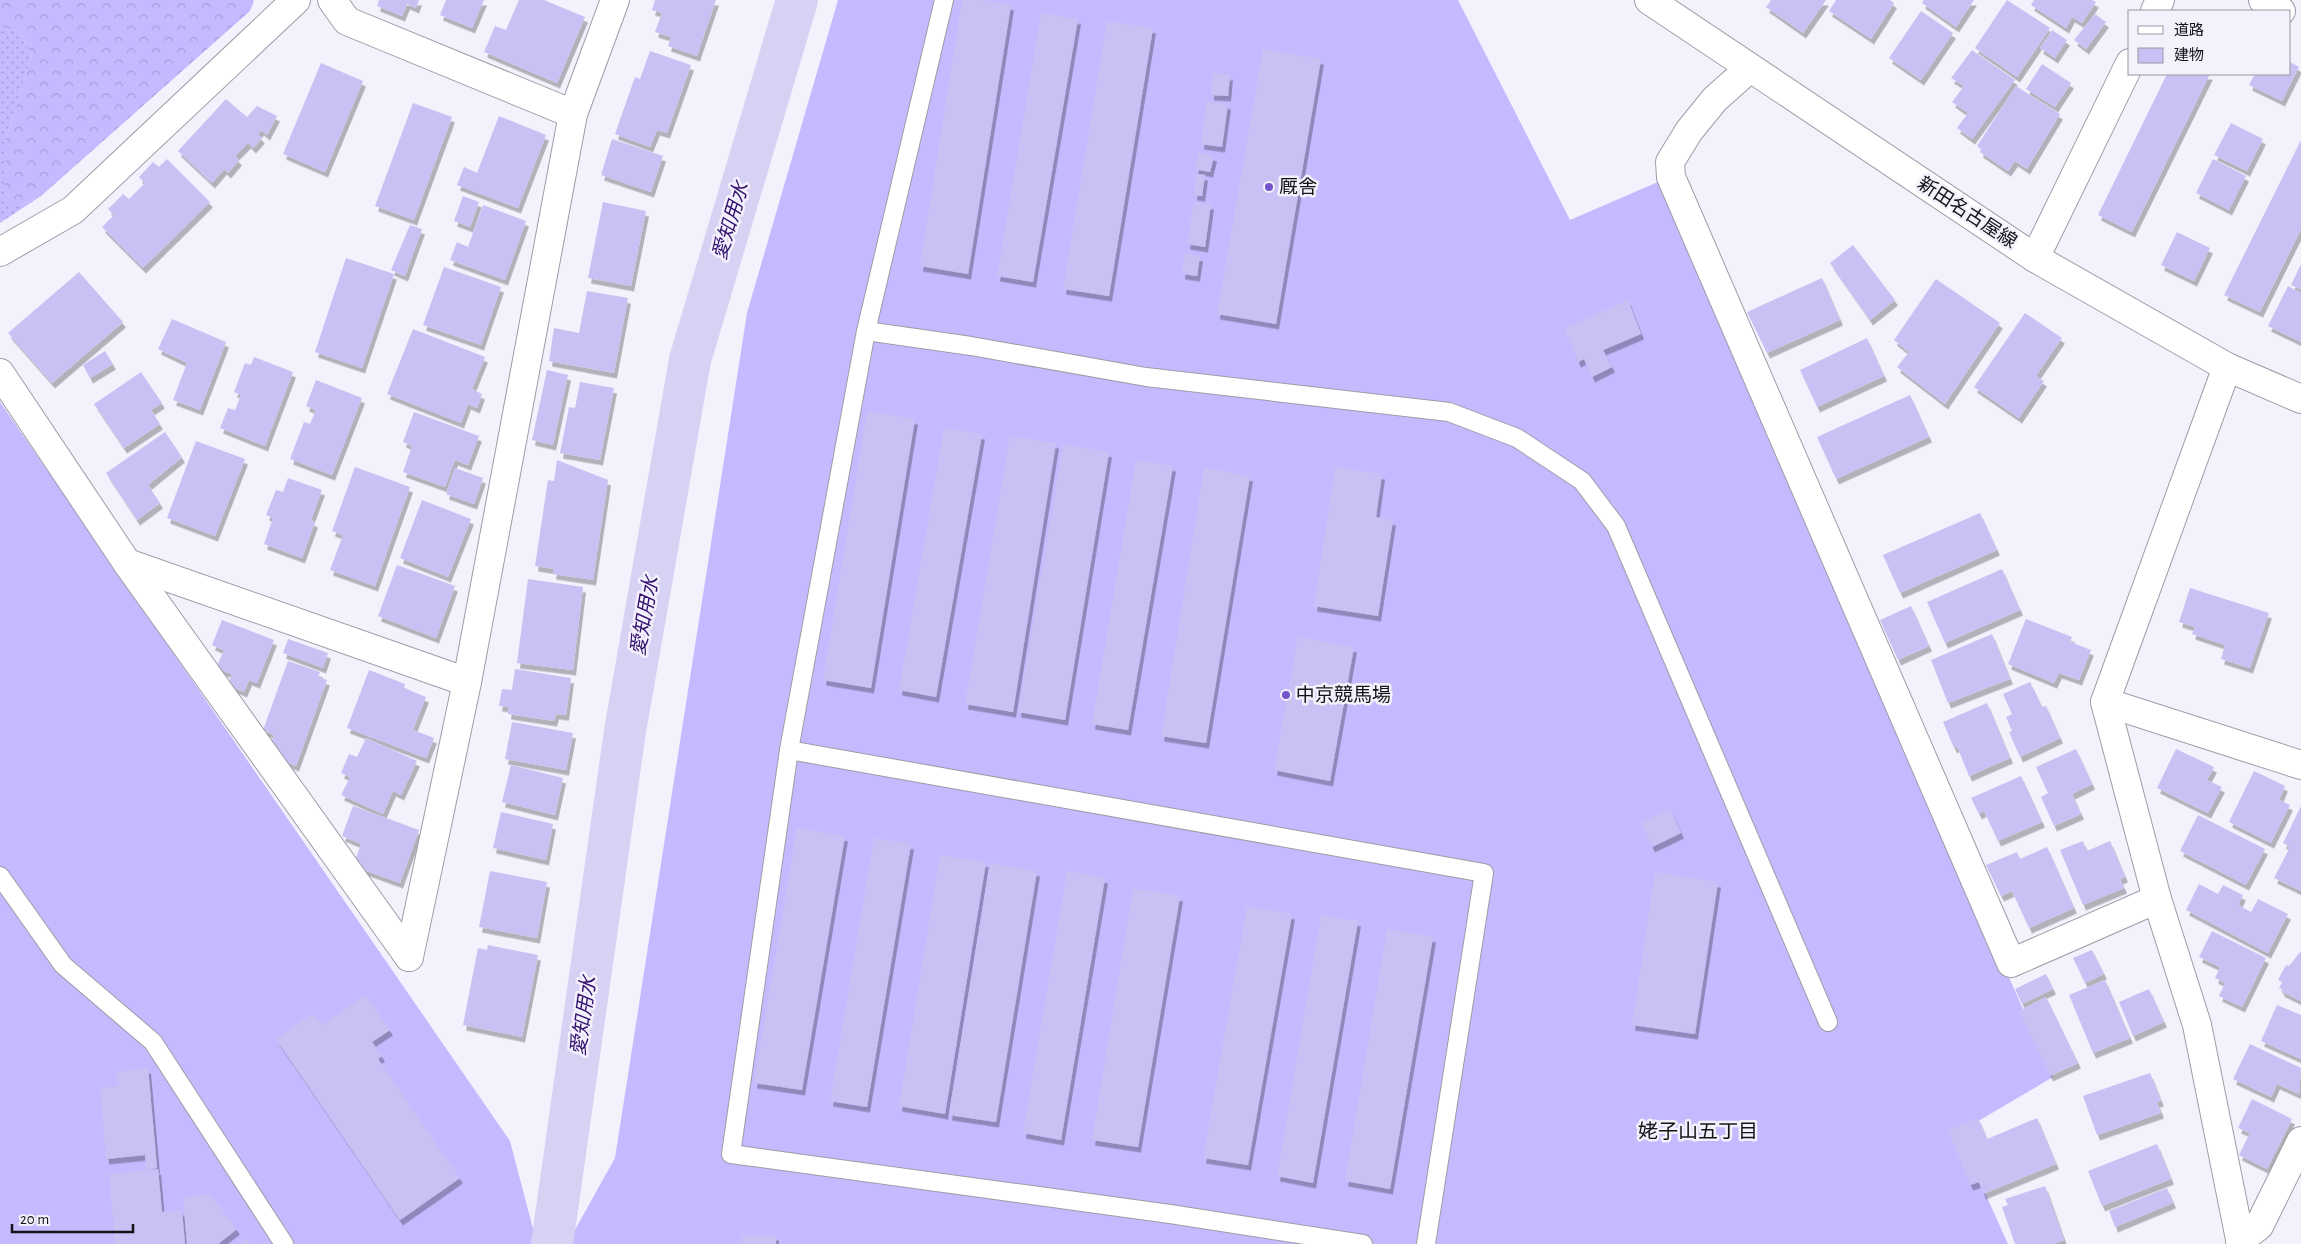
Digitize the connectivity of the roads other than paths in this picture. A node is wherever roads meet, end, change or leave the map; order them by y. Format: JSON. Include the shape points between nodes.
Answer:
{"nodes":[{"id":1,"x":296,"y":0,"type":"edge"},
{"id":2,"x":332,"y":0,"type":"edge"},
{"id":3,"x":615,"y":0,"type":"edge"},
{"id":4,"x":944,"y":0,"type":"edge"},
{"id":5,"x":1649,"y":0,"type":"edge"},
{"id":6,"x":2263,"y":0,"type":"edge"},
{"id":7,"x":2279,"y":10,"type":"edge"},
{"id":8,"x":2128,"y":67,"type":"edge"},
{"id":9,"x":1750,"y":68,"type":"junction"},
{"id":10,"x":573,"y":114,"type":"junction"},
{"id":11,"x":0,"y":252,"type":"edge"},
{"id":12,"x":2035,"y":258,"type":"junction"},
{"id":13,"x":866,"y":330,"type":"junction"},
{"id":14,"x":2227,"y":367,"type":"junction"},
{"id":15,"x":0,"y":373,"type":"edge"},
{"id":16,"x":2301,"y":399,"type":"edge"},
{"id":17,"x":127,"y":563,"type":"junction"},
{"id":18,"x":467,"y":682,"type":"junction"},
{"id":19,"x":2105,"y":702,"type":"junction"},
{"id":20,"x":789,"y":750,"type":"junction"},
{"id":21,"x":2301,"y":765,"type":"edge"},
{"id":22,"x":0,"y":876,"type":"edge"},
{"id":23,"x":2157,"y":899,"type":"junction"},
{"id":24,"x":1828,"y":1022,"type":"dead end"},
{"id":25,"x":2301,"y":1141,"type":"edge"},
{"id":26,"x":2240,"y":1242,"type":"edge"},
{"id":27,"x":284,"y":1244,"type":"edge"},
{"id":28,"x":1363,"y":1244,"type":"edge"},
{"id":29,"x":1426,"y":1244,"type":"edge"}],
"edges":[{"from":1,"to":11,"type":"street","via":[[73,210]]},
{"from":2,"to":10,"type":"street","via":[[347,21]]},
{"from":3,"to":10,"type":"street"},
{"from":4,"to":13,"type":"lane"},
{"from":5,"to":9,"type":"street","name":"新田名古屋線"},
{"from":6,"to":7,"type":"street"},
{"from":8,"to":12,"type":"street"},
{"from":9,"to":12,"type":"street","name":"新田名古屋線"},
{"from":9,"to":23,"type":"street","via":[[1715,99],[1689,131],[1670,162],[1671,177],[2011,963]]},
{"from":10,"to":18,"type":"street"},
{"from":12,"to":14,"type":"street","name":"新田名古屋線"},
{"from":13,"to":20,"type":"lane"},
{"from":13,"to":24,"type":"lane","via":[[1146,377],[1449,412],[1517,438],[1582,481],[1616,526]]},
{"from":14,"to":16,"type":"street","name":"新田名古屋線"},
{"from":14,"to":19,"type":"street"},
{"from":15,"to":17,"type":"street"},
{"from":17,"to":18,"type":"street"},
{"from":17,"to":18,"type":"street","via":[[409,957]]},
{"from":19,"to":21,"type":"street"},
{"from":19,"to":23,"type":"street"},
{"from":20,"to":28,"type":"lane","via":[[731,1154]]},
{"from":20,"to":29,"type":"lane","via":[[1484,874]]},
{"from":22,"to":27,"type":"lane","via":[[63,965],[153,1042]]},
{"from":23,"to":26,"type":"street","via":[[2197,1024]]},
{"from":25,"to":26,"type":"street","via":[[2259,1226]]}]}
